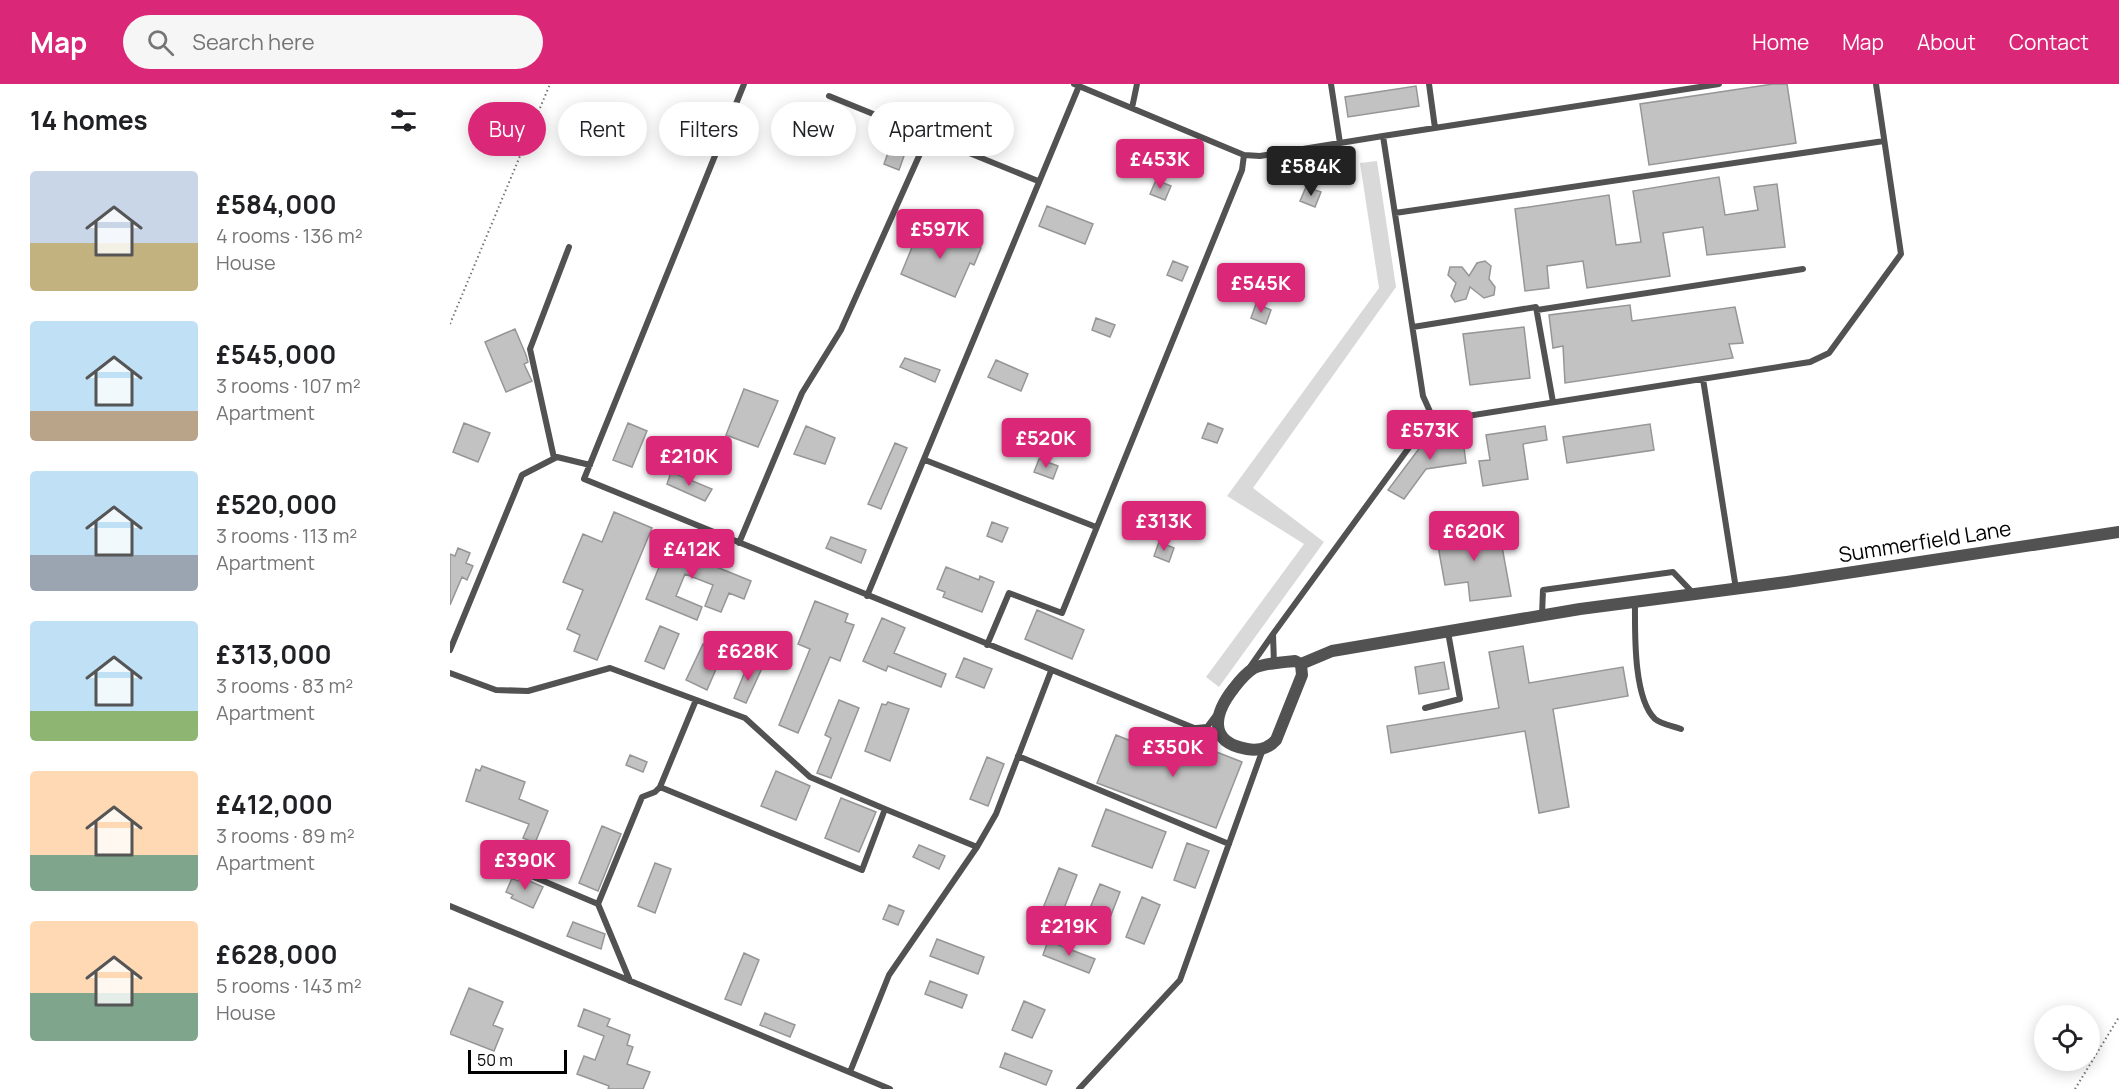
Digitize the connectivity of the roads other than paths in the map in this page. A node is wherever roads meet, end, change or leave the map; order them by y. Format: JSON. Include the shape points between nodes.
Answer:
{"nodes":[{"id":1,"x":744,"y":84,"type":"edge"},
{"id":2,"x":1137,"y":84,"type":"edge"},
{"id":3,"x":1331,"y":84,"type":"edge"},
{"id":4,"x":1429,"y":84,"type":"edge"},
{"id":5,"x":1719,"y":84,"type":"edge"},
{"id":6,"x":1876,"y":84,"type":"edge"},
{"id":7,"x":1077,"y":85,"type":"edge"},
{"id":8,"x":829,"y":96,"type":"dead end"},
{"id":9,"x":1131,"y":108,"type":"junction"},
{"id":10,"x":868,"y":112,"type":"edge"},
{"id":11,"x":1435,"y":128,"type":"junction"},
{"id":12,"x":1383,"y":136,"type":"junction"},
{"id":13,"x":1884,"y":141,"type":"junction"},
{"id":14,"x":1340,"y":143,"type":"junction"},
{"id":15,"x":1244,"y":155,"type":"junction"},
{"id":16,"x":919,"y":156,"type":"edge"},
{"id":17,"x":977,"y":156,"type":"edge"},
{"id":18,"x":1038,"y":181,"type":"junction"},
{"id":19,"x":1395,"y":213,"type":"junction"},
{"id":20,"x":569,"y":247,"type":"dead end"},
{"id":21,"x":1803,"y":269,"type":"dead end"},
{"id":22,"x":1537,"y":310,"type":"junction"},
{"id":23,"x":1413,"y":327,"type":"junction"},
{"id":24,"x":1704,"y":379,"type":"junction"},
{"id":25,"x":1553,"y":402,"type":"junction"},
{"id":26,"x":1432,"y":416,"type":"junction"},
{"id":27,"x":554,"y":458,"type":"junction"},
{"id":28,"x":925,"y":460,"type":"junction"},
{"id":29,"x":590,"y":465,"type":"junction"},
{"id":30,"x":1096,"y":527,"type":"junction"},
{"id":31,"x":2119,"y":532,"type":"edge"},
{"id":32,"x":739,"y":543,"type":"junction"},
{"id":33,"x":1736,"y":589,"type":"junction"},
{"id":34,"x":1694,"y":594,"type":"junction"},
{"id":35,"x":867,"y":596,"type":"junction"},
{"id":36,"x":1635,"y":602,"type":"junction"},
{"id":37,"x":1542,"y":616,"type":"junction"},
{"id":38,"x":1448,"y":632,"type":"junction"},
{"id":39,"x":1272,"y":634,"type":"junction"},
{"id":40,"x":987,"y":645,"type":"junction"},
{"id":41,"x":450,"y":650,"type":"edge"},
{"id":42,"x":1274,"y":664,"type":"junction"},
{"id":43,"x":1301,"y":664,"type":"junction"},
{"id":44,"x":1051,"y":671,"type":"junction"},
{"id":45,"x":450,"y":674,"type":"edge"},
{"id":46,"x":1244,"y":675,"type":"junction"},
{"id":47,"x":696,"y":700,"type":"junction"},
{"id":48,"x":1223,"y":702,"type":"junction"},
{"id":49,"x":1425,"y":708,"type":"dead end"},
{"id":50,"x":1184,"y":726,"type":"junction"},
{"id":51,"x":1681,"y":729,"type":"dead end"},
{"id":52,"x":1225,"y":740,"type":"junction"},
{"id":53,"x":1263,"y":749,"type":"junction"},
{"id":54,"x":1018,"y":756,"type":"junction"},
{"id":55,"x":660,"y":787,"type":"junction"},
{"id":56,"x":885,"y":809,"type":"junction"},
{"id":57,"x":1229,"y":844,"type":"junction"},
{"id":58,"x":977,"y":847,"type":"junction"},
{"id":59,"x":515,"y":869,"type":"dead end"},
{"id":60,"x":598,"y":904,"type":"junction"},
{"id":61,"x":450,"y":906,"type":"edge"},
{"id":62,"x":630,"y":981,"type":"junction"},
{"id":63,"x":850,"y":1072,"type":"junction"},
{"id":64,"x":890,"y":1089,"type":"edge"},
{"id":65,"x":1079,"y":1089,"type":"edge"}],
"edges":[{"from":1,"to":29,"type":"lane"},
{"from":2,"to":9,"type":"lane"},
{"from":3,"to":14,"type":"lane"},
{"from":4,"to":11,"type":"lane"},
{"from":5,"to":11,"type":"lane"},
{"from":6,"to":13,"type":"lane"},
{"from":7,"to":9,"type":"lane"},
{"from":7,"to":18,"type":"lane"},
{"from":8,"to":10,"type":"lane"},
{"from":9,"to":15,"type":"lane"},
{"from":11,"to":12,"type":"lane"},
{"from":12,"to":14,"type":"lane"},
{"from":12,"to":19,"type":"lane"},
{"from":13,"to":19,"type":"lane"},
{"from":13,"to":24,"type":"lane","via":[[1901,254],[1829,353],[1810,362]]},
{"from":14,"to":15,"type":"lane"},
{"from":15,"to":30,"type":"lane","via":[[1242,170]]},
{"from":16,"to":32,"type":"lane","via":[[841,330],[802,393]]},
{"from":17,"to":18,"type":"lane"},
{"from":18,"to":28,"type":"lane"},
{"from":19,"to":23,"type":"lane"},
{"from":20,"to":27,"type":"lane","via":[[530,349]]},
{"from":21,"to":22,"type":"lane"},
{"from":22,"to":23,"type":"lane","via":[[1536,307]]},
{"from":22,"to":25,"type":"lane"},
{"from":23,"to":26,"type":"lane","via":[[1423,396]]},
{"from":24,"to":25,"type":"lane"},
{"from":24,"to":33,"type":"lane"},
{"from":25,"to":26,"type":"lane","via":[[1443,420]]},
{"from":26,"to":39,"type":"lane"},
{"from":27,"to":29,"type":"lane"},
{"from":27,"to":41,"type":"lane","via":[[522,475]]},
{"from":28,"to":30,"type":"lane"},
{"from":28,"to":35,"type":"lane"},
{"from":29,"to":32,"type":"lane","via":[[585,479]]},
{"from":30,"to":40,"type":"lane","via":[[1062,613],[1009,593]]},
{"from":31,"to":33,"type":"street","name":"Summerfield Lane"},
{"from":32,"to":35,"type":"lane"},
{"from":33,"to":34,"type":"street","name":"Summerfield Lane"},
{"from":34,"to":36,"type":"street","name":"Summerfield Lane"},
{"from":34,"to":37,"type":"lane","via":[[1673,572],[1562,587],[1543,590]]},
{"from":35,"to":40,"type":"lane"},
{"from":36,"to":37,"type":"street","name":"Summerfield Lane"},
{"from":36,"to":51,"type":"lane","via":[[1635,642],[1644,705],[1656,720]]},
{"from":37,"to":38,"type":"street","name":"Summerfield Lane"},
{"from":38,"to":43,"type":"street","name":"Summerfield Lane","via":[[1332,651]]},
{"from":38,"to":49,"type":"lane","via":[[1460,699]]},
{"from":39,"to":42,"type":"lane"},
{"from":39,"to":46,"type":"lane"},
{"from":40,"to":44,"type":"lane"},
{"from":42,"to":43,"type":"street"},
{"from":42,"to":46,"type":"street"},
{"from":43,"to":53,"type":"street","via":[[1302,675],[1276,740]]},
{"from":44,"to":50,"type":"lane"},
{"from":44,"to":54,"type":"lane"},
{"from":45,"to":47,"type":"lane","via":[[496,690],[528,691],[610,668]]},
{"from":46,"to":48,"type":"street"},
{"from":47,"to":55,"type":"lane"},
{"from":47,"to":56,"type":"lane","via":[[745,718],[810,777]]},
{"from":48,"to":50,"type":"lane","via":[[1207,727]]},
{"from":48,"to":52,"type":"street","via":[[1217,718],[1218,730]]},
{"from":50,"to":52,"type":"lane"},
{"from":52,"to":53,"type":"street","via":[[1236,747]]},
{"from":53,"to":57,"type":"lane"},
{"from":54,"to":57,"type":"lane"},
{"from":54,"to":58,"type":"lane","via":[[996,814]]},
{"from":55,"to":56,"type":"lane","via":[[862,870]]},
{"from":55,"to":60,"type":"lane","via":[[642,797]]},
{"from":56,"to":58,"type":"lane"},
{"from":57,"to":65,"type":"lane","via":[[1180,980]]},
{"from":58,"to":63,"type":"lane","via":[[889,975]]},
{"from":59,"to":60,"type":"lane"},
{"from":60,"to":62,"type":"lane"},
{"from":61,"to":62,"type":"lane"},
{"from":62,"to":63,"type":"lane"},
{"from":63,"to":64,"type":"lane"}]}
